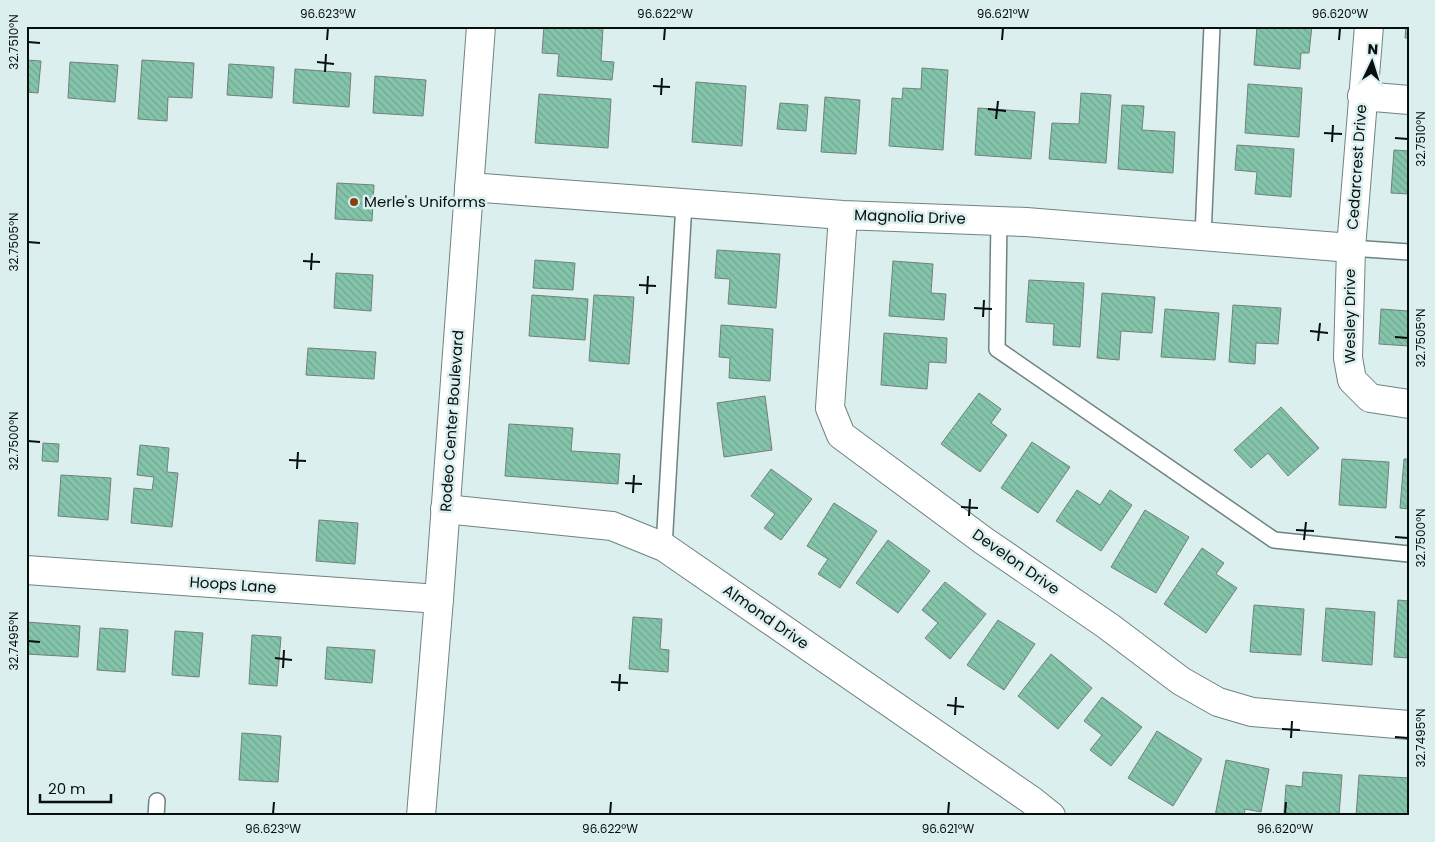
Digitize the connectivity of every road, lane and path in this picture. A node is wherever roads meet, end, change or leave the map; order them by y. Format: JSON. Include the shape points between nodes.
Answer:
{"nodes":[{"id":1,"x":481,"y":26,"type":"edge"},
{"id":2,"x":1212,"y":26,"type":"edge"},
{"id":3,"x":1369,"y":26,"type":"edge"},
{"id":4,"x":1362,"y":96,"type":"junction"},
{"id":5,"x":1409,"y":100,"type":"edge"},
{"id":6,"x":469,"y":187,"type":"junction"},
{"id":7,"x":684,"y":203,"type":"junction"},
{"id":8,"x":843,"y":215,"type":"junction"},
{"id":9,"x":999,"y":221,"type":"junction"},
{"id":10,"x":1202,"y":236,"type":"junction"},
{"id":11,"x":1351,"y":248,"type":"junction"},
{"id":12,"x":1409,"y":252,"type":"edge"},
{"id":13,"x":1409,"y":404,"type":"edge"},
{"id":14,"x":445,"y":509,"type":"junction"},
{"id":15,"x":664,"y":547,"type":"junction"},
{"id":16,"x":1409,"y":554,"type":"edge"},
{"id":17,"x":26,"y":570,"type":"edge"},
{"id":18,"x":439,"y":599,"type":"junction"},
{"id":19,"x":1409,"y":725,"type":"edge"},
{"id":20,"x":421,"y":816,"type":"edge"},
{"id":21,"x":1051,"y":816,"type":"edge"}],
"edges":[{"from":1,"to":6,"type":"street","name":"Rodeo Center Boulevard"},
{"from":2,"to":10,"type":"lane"},
{"from":3,"to":4,"type":"street","name":"Cedarcrest Drive"},
{"from":4,"to":5,"type":"street"},
{"from":4,"to":11,"type":"street","name":"Cedarcrest Drive"},
{"from":6,"to":7,"type":"street","name":"Magnolia Drive"},
{"from":6,"to":14,"type":"street","name":"Rodeo Center Boulevard"},
{"from":7,"to":8,"type":"street","name":"Magnolia Drive"},
{"from":7,"to":15,"type":"lane"},
{"from":8,"to":9,"type":"street","name":"Magnolia Drive"},
{"from":8,"to":19,"type":"street","name":"Develon Drive","via":[[830,408],[841,435],[1180,681],[1218,702],[1252,712]]},
{"from":9,"to":10,"type":"street","name":"Magnolia Drive"},
{"from":9,"to":16,"type":"lane","via":[[997,349],[1274,540]]},
{"from":10,"to":11,"type":"street","name":"Magnolia Drive"},
{"from":11,"to":12,"type":"lane"},
{"from":11,"to":13,"type":"street","name":"Wesley Drive","via":[[1348,358],[1352,380],[1370,398]]},
{"from":14,"to":15,"type":"street","name":"Almond Drive","via":[[612,526]]},
{"from":14,"to":18,"type":"street","name":"Rodeo Center Boulevard"},
{"from":15,"to":21,"type":"street","name":"Almond Drive"},
{"from":17,"to":18,"type":"street","name":"Hoops Lane"},
{"from":18,"to":20,"type":"street","name":"Rodeo Center Boulevard"}]}
